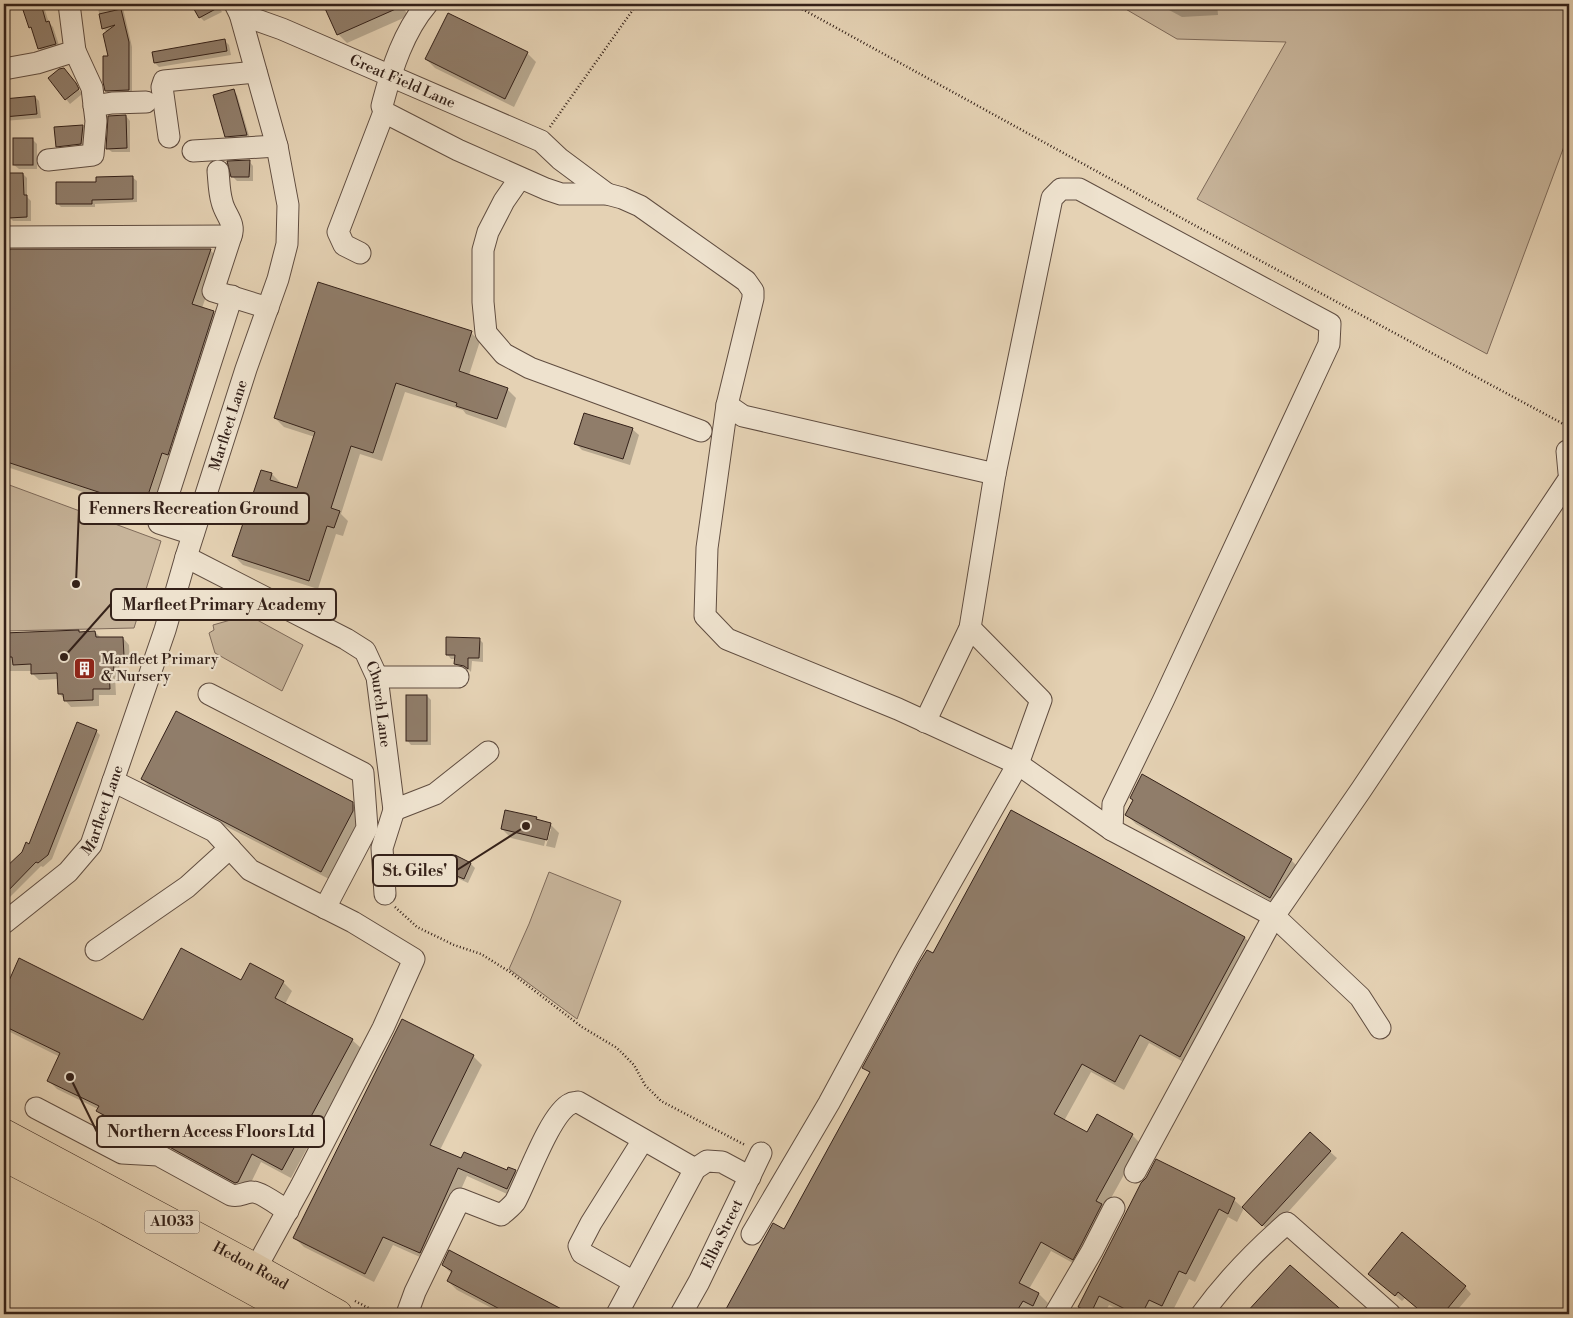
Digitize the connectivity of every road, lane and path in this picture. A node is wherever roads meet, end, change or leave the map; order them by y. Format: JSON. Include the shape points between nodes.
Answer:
{"nodes":[{"id":1,"x":69,"y":4,"type":"edge"},
{"id":2,"x":427,"y":4,"type":"edge"},
{"id":3,"x":637,"y":4,"type":"edge"},
{"id":4,"x":793,"y":4,"type":"edge"},
{"id":5,"x":238,"y":9,"type":"edge"},
{"id":6,"x":75,"y":51,"type":"junction"},
{"id":7,"x":4,"y":69,"type":"edge"},
{"id":8,"x":256,"y":72,"type":"junction"},
{"id":9,"x":390,"y":75,"type":"junction"},
{"id":10,"x":146,"y":102,"type":"dead end"},
{"id":11,"x":94,"y":106,"type":"junction"},
{"id":12,"x":384,"y":112,"type":"junction"},
{"id":13,"x":169,"y":137,"type":"dead end"},
{"id":14,"x":541,"y":141,"type":"junction"},
{"id":15,"x":277,"y":146,"type":"junction"},
{"id":16,"x":193,"y":151,"type":"dead end"},
{"id":17,"x":48,"y":160,"type":"dead end"},
{"id":18,"x":218,"y":171,"type":"dead end"},
{"id":19,"x":520,"y":178,"type":"junction"},
{"id":20,"x":607,"y":194,"type":"junction"},
{"id":21,"x":231,"y":236,"type":"junction"},
{"id":22,"x":4,"y":237,"type":"edge"},
{"id":23,"x":360,"y":253,"type":"dead end"},
{"id":24,"x":232,"y":296,"type":"junction"},
{"id":25,"x":268,"y":308,"type":"junction"},
{"id":26,"x":727,"y":405,"type":"junction"},
{"id":27,"x":1569,"y":427,"type":"edge"},
{"id":28,"x":701,"y":431,"type":"dead end"},
{"id":29,"x":1567,"y":451,"type":"dead end"},
{"id":30,"x":1569,"y":473,"type":"edge"},
{"id":31,"x":994,"y":474,"type":"junction"},
{"id":32,"x":1569,"y":479,"type":"edge"},
{"id":33,"x":193,"y":534,"type":"junction"},
{"id":34,"x":186,"y":557,"type":"junction"},
{"id":35,"x":970,"y":628,"type":"junction"},
{"id":36,"x":377,"y":677,"type":"junction"},
{"id":37,"x":458,"y":677,"type":"dead end"},
{"id":38,"x":209,"y":694,"type":"dead end"},
{"id":39,"x":925,"y":722,"type":"junction"},
{"id":40,"x":488,"y":752,"type":"dead end"},
{"id":41,"x":1018,"y":764,"type":"junction"},
{"id":42,"x":113,"y":781,"type":"junction"},
{"id":43,"x":394,"y":810,"type":"junction"},
{"id":44,"x":1112,"y":830,"type":"junction"},
{"id":45,"x":230,"y":848,"type":"junction"},
{"id":46,"x":385,"y":894,"type":"joint"},
{"id":47,"x":325,"y":908,"type":"junction"},
{"id":48,"x":1274,"y":916,"type":"junction"},
{"id":49,"x":4,"y":922,"type":"edge"},
{"id":50,"x":96,"y":950,"type":"dead end"},
{"id":51,"x":1380,"y":1028,"type":"dead end"},
{"id":52,"x":36,"y":1108,"type":"dead end"},
{"id":53,"x":4,"y":1133,"type":"edge"},
{"id":54,"x":643,"y":1140,"type":"junction"},
{"id":55,"x":761,"y":1153,"type":"joint"},
{"id":56,"x":4,"y":1157,"type":"edge"},
{"id":57,"x":695,"y":1169,"type":"junction"},
{"id":58,"x":1134,"y":1172,"type":"dead end"},
{"id":59,"x":750,"y":1177,"type":"junction"},
{"id":60,"x":1114,"y":1208,"type":"dead end"},
{"id":61,"x":288,"y":1211,"type":"junction"},
{"id":62,"x":752,"y":1234,"type":"dead end"},
{"id":63,"x":256,"y":1268,"type":"junction"},
{"id":64,"x":634,"y":1282,"type":"junction"},
{"id":65,"x":295,"y":1314,"type":"edge"},
{"id":66,"x":338,"y":1314,"type":"edge"},
{"id":67,"x":406,"y":1314,"type":"edge"},
{"id":68,"x":616,"y":1314,"type":"edge"},
{"id":69,"x":681,"y":1314,"type":"edge"},
{"id":70,"x":1055,"y":1314,"type":"edge"},
{"id":71,"x":1202,"y":1314,"type":"edge"},
{"id":72,"x":1390,"y":1314,"type":"edge"}],
"edges":[{"from":1,"to":6,"type":"street"},
{"from":2,"to":9,"type":"street","via":[[416,17]]},
{"from":3,"to":14,"type":"path"},
{"from":4,"to":27,"type":"path"},
{"from":5,"to":8,"type":"street","name":"Marfleet Lane"},
{"from":5,"to":9,"type":"street","name":"Great Field Lane"},
{"from":6,"to":7,"type":"street"},
{"from":6,"to":11,"type":"street","via":[[92,88]]},
{"from":8,"to":13,"type":"street","via":[[164,81],[162,87]]},
{"from":8,"to":15,"type":"street","name":"Marfleet Lane"},
{"from":9,"to":12,"type":"street","via":[[382,106]]},
{"from":9,"to":14,"type":"street","name":"Great Field Lane"},
{"from":10,"to":11,"type":"street"},
{"from":11,"to":17,"type":"street","via":[[93,155]]},
{"from":12,"to":19,"type":"street"},
{"from":12,"to":23,"type":"street","via":[[338,232],[344,245]]},
{"from":14,"to":20,"type":"street","name":"Great Field Lane"},
{"from":15,"to":16,"type":"street"},
{"from":15,"to":25,"type":"street","name":"Marfleet Lane","via":[[288,205],[287,244]]},
{"from":18,"to":21,"type":"street","via":[[222,205],[233,230]]},
{"from":19,"to":20,"type":"street","via":[[561,194]]},
{"from":19,"to":28,"type":"street","via":[[488,232],[483,250],[482,302],[486,333],[504,354],[530,368]]},
{"from":20,"to":26,"type":"street","via":[[640,206],[746,281],[753,291]]},
{"from":21,"to":22,"type":"street"},
{"from":21,"to":24,"type":"street","via":[[213,290]]},
{"from":24,"to":25,"type":"street"},
{"from":24,"to":33,"type":"street","via":[[159,523]]},
{"from":25,"to":33,"type":"street","name":"Marfleet Lane"},
{"from":26,"to":31,"type":"street","via":[[743,416]]},
{"from":26,"to":39,"type":"street","via":[[707,548],[705,616],[727,639]]},
{"from":29,"to":30,"type":"street"},
{"from":31,"to":35,"type":"street"},
{"from":31,"to":44,"type":"street","via":[[1052,198],[1061,189],[1079,189],[1330,324],[1329,344],[1113,804]]},
{"from":32,"to":48,"type":"street"},
{"from":33,"to":34,"type":"street","name":"Marfleet Lane"},
{"from":34,"to":36,"type":"street","name":"Church Lane","via":[[366,651]]},
{"from":34,"to":42,"type":"street","name":"Marfleet Lane","via":[[165,630]]},
{"from":35,"to":39,"type":"street"},
{"from":35,"to":41,"type":"street","via":[[1041,700]]},
{"from":36,"to":37,"type":"street"},
{"from":36,"to":43,"type":"street","name":"Church Lane"},
{"from":38,"to":47,"type":"street","via":[[363,772],[367,828]]},
{"from":39,"to":41,"type":"street"},
{"from":40,"to":43,"type":"street","via":[[435,794]]},
{"from":41,"to":44,"type":"street"},
{"from":41,"to":62,"type":"street"},
{"from":42,"to":45,"type":"street","via":[[214,831]]},
{"from":42,"to":49,"type":"street","name":"Marfleet Lane","via":[[91,845],[68,872]]},
{"from":43,"to":46,"type":"street","name":"Church Lane","via":[[382,848]]},
{"from":44,"to":48,"type":"street"},
{"from":45,"to":47,"type":"street","via":[[250,870]]},
{"from":45,"to":50,"type":"street","via":[[187,888]]},
{"from":46,"to":55,"type":"path","via":[[392,905],[417,927],[481,954],[582,1027],[617,1048],[661,1101]]},
{"from":47,"to":61,"type":"street","via":[[414,959],[383,1028]]},
{"from":48,"to":51,"type":"street","via":[[1360,996]]},
{"from":48,"to":58,"type":"street"},
{"from":52,"to":61,"type":"street","via":[[122,1152],[158,1155],[231,1194],[258,1193]]},
{"from":53,"to":63,"type":"highway","name":"Hedon Road","number":"A1033"},
{"from":54,"to":57,"type":"street"},
{"from":54,"to":64,"type":"street","via":[[578,1246],[582,1253]]},
{"from":54,"to":67,"type":"street","via":[[578,1102],[570,1104],[558,1115],[508,1210],[501,1215],[460,1199]]},
{"from":55,"to":59,"type":"street","name":"Elba Street"},
{"from":56,"to":65,"type":"highway","name":"Hedon Road","number":"A1033"},
{"from":57,"to":59,"type":"street","via":[[707,1161],[722,1162]]},
{"from":57,"to":64,"type":"street"},
{"from":59,"to":69,"type":"street","name":"Elba Street"},
{"from":60,"to":70,"type":"street"},
{"from":61,"to":63,"type":"street"},
{"from":63,"to":66,"type":"highway","name":"Hedon Road","number":"A1033"},
{"from":64,"to":68,"type":"street"},
{"from":71,"to":72,"type":"street","via":[[1264,1243],[1286,1223]]}]}
